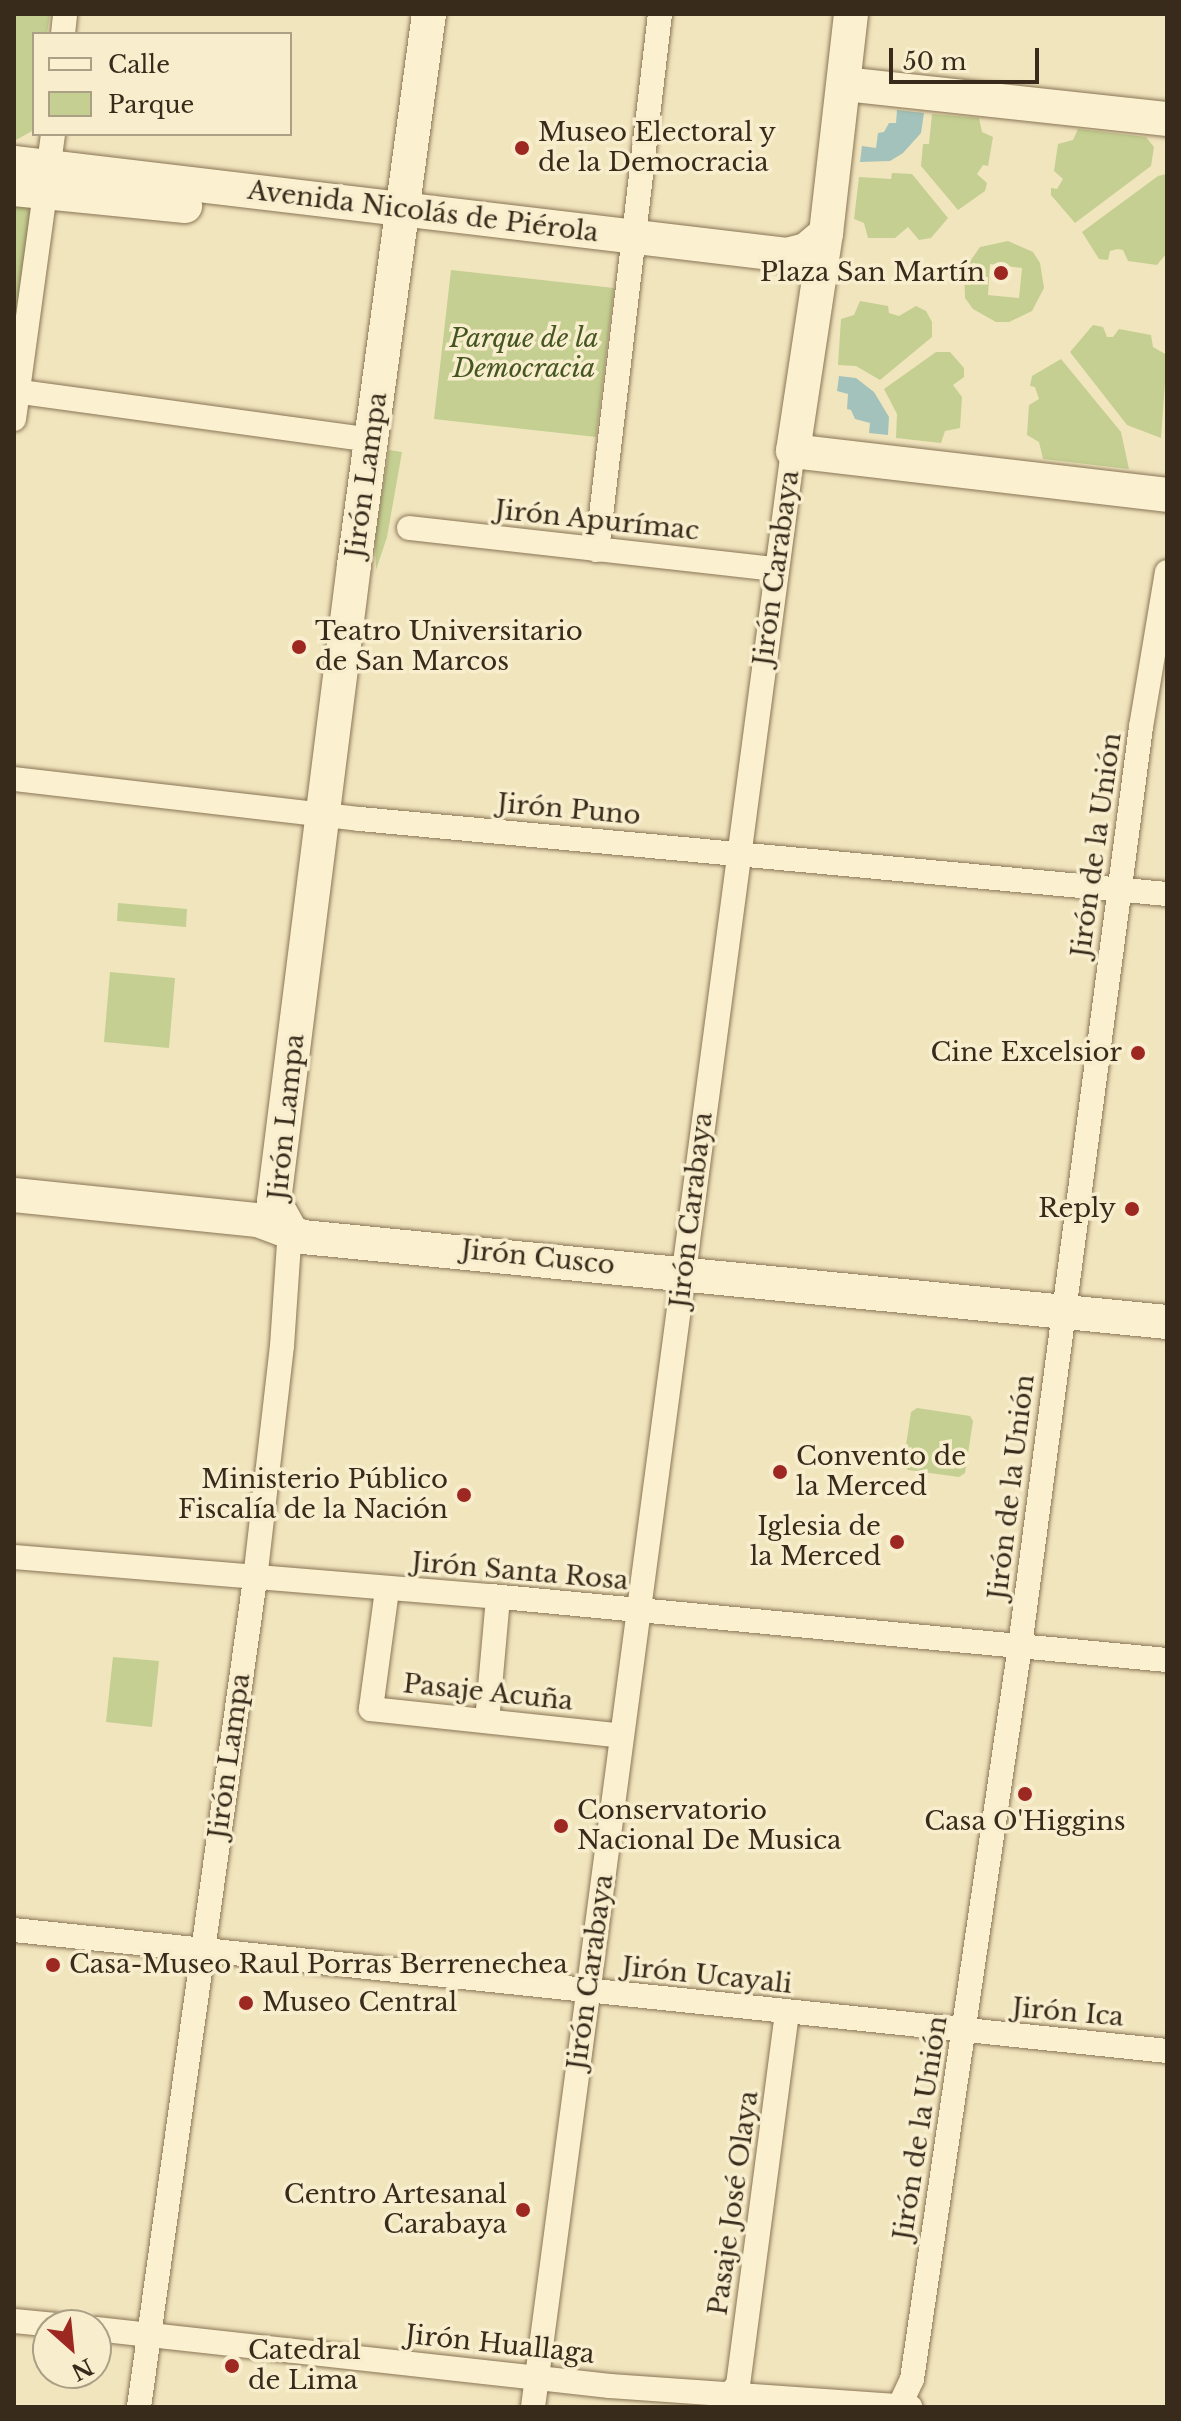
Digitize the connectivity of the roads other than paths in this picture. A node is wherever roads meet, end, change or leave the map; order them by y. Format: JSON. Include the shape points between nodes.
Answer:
{"nodes":[{"id":1,"x":429,"y":14,"type":"edge"},
{"id":2,"x":660,"y":14,"type":"edge"},
{"id":3,"x":851,"y":14,"type":"edge"},
{"id":4,"x":844,"y":84,"type":"junction"},
{"id":5,"x":1167,"y":119,"type":"edge"},
{"id":6,"x":14,"y":163,"type":"edge"},
{"id":7,"x":40,"y":170,"type":"edge"},
{"id":8,"x":403,"y":218,"type":"junction"},
{"id":9,"x":826,"y":233,"type":"junction"},
{"id":10,"x":634,"y":249,"type":"junction"},
{"id":11,"x":817,"y":295,"type":"junction"},
{"id":12,"x":16,"y":391,"type":"edge"},
{"id":13,"x":14,"y":419,"type":"edge"},
{"id":14,"x":373,"y":440,"type":"junction"},
{"id":15,"x":793,"y":451,"type":"junction"},
{"id":16,"x":1167,"y":495,"type":"edge"},
{"id":17,"x":409,"y":528,"type":"dead end"},
{"id":18,"x":597,"y":550,"type":"junction"},
{"id":19,"x":777,"y":569,"type":"junction"},
{"id":20,"x":1167,"y":572,"type":"edge"},
{"id":21,"x":14,"y":779,"type":"edge"},
{"id":22,"x":324,"y":815,"type":"junction"},
{"id":23,"x":739,"y":854,"type":"junction"},
{"id":24,"x":1119,"y":889,"type":"junction"},
{"id":25,"x":1167,"y":894,"type":"edge"},
{"id":26,"x":14,"y":1195,"type":"edge"},
{"id":27,"x":290,"y":1230,"type":"junction"},
{"id":28,"x":684,"y":1272,"type":"junction"},
{"id":29,"x":1064,"y":1311,"type":"junction"},
{"id":30,"x":1167,"y":1322,"type":"edge"},
{"id":31,"x":14,"y":1557,"type":"edge"},
{"id":32,"x":255,"y":1579,"type":"junction"},
{"id":33,"x":387,"y":1590,"type":"junction"},
{"id":34,"x":491,"y":1596,"type":"junction"},
{"id":35,"x":639,"y":1610,"type":"junction"},
{"id":36,"x":1020,"y":1646,"type":"junction"},
{"id":37,"x":1167,"y":1660,"type":"edge"},
{"id":38,"x":480,"y":1721,"type":"junction"},
{"id":39,"x":622,"y":1736,"type":"junction"},
{"id":40,"x":14,"y":1930,"type":"edge"},
{"id":41,"x":203,"y":1951,"type":"junction"},
{"id":42,"x":588,"y":1992,"type":"junction"},
{"id":43,"x":787,"y":2013,"type":"junction"},
{"id":44,"x":964,"y":2032,"type":"junction"},
{"id":45,"x":1167,"y":2051,"type":"edge"},
{"id":46,"x":112,"y":2331,"type":"edge"},
{"id":47,"x":150,"y":2335,"type":"junction"},
{"id":48,"x":537,"y":2378,"type":"junction"},
{"id":49,"x":728,"y":2396,"type":"junction"},
{"id":50,"x":899,"y":2406,"type":"edge"},
{"id":51,"x":139,"y":2407,"type":"edge"},
{"id":52,"x":533,"y":2407,"type":"edge"},
{"id":53,"x":910,"y":2407,"type":"edge"}],
"edges":[{"from":1,"to":8,"type":"street","name":"Jirón Lampa"},
{"from":2,"to":10,"type":"street"},
{"from":3,"to":4,"type":"street","name":"Jirón Carabaya"},
{"from":4,"to":5,"type":"street"},
{"from":4,"to":9,"type":"street","name":"Jirón Carabaya"},
{"from":6,"to":7,"type":"street","name":"Avenida Nicolás de Piérola"},
{"from":7,"to":8,"type":"street","name":"Avenida Nicolás de Piérola"},
{"from":7,"to":12,"type":"street"},
{"from":8,"to":10,"type":"street","name":"Avenida Nicolás de Piérola"},
{"from":8,"to":14,"type":"street","name":"Jirón Lampa"},
{"from":9,"to":10,"type":"street","name":"Avenida Nicolás de Piérola","via":[[806,250],[787,255]]},
{"from":9,"to":11,"type":"street","name":"Jirón Carabaya"},
{"from":10,"to":11,"type":"street","name":"Avenida Nicolás de Piérola","via":[[797,278]]},
{"from":10,"to":18,"type":"street"},
{"from":11,"to":15,"type":"street","name":"Jirón Carabaya"},
{"from":12,"to":13,"type":"street"},
{"from":12,"to":14,"type":"street"},
{"from":14,"to":22,"type":"street","name":"Jirón Lampa"},
{"from":15,"to":16,"type":"street"},
{"from":15,"to":19,"type":"street","name":"Jirón Carabaya"},
{"from":17,"to":18,"type":"street","name":"Jirón Apurímac"},
{"from":18,"to":19,"type":"street","name":"Jirón Apurímac"},
{"from":19,"to":23,"type":"street","name":"Jirón Carabaya"},
{"from":20,"to":24,"type":"street","name":"Jirón de la Unión"},
{"from":21,"to":22,"type":"street","name":"Jirón Puno"},
{"from":22,"to":23,"type":"street","name":"Jirón Puno"},
{"from":22,"to":27,"type":"street","name":"Jirón Lampa","via":[[274,1201]]},
{"from":23,"to":24,"type":"street","name":"Jirón Puno"},
{"from":23,"to":28,"type":"street","name":"Jirón Carabaya"},
{"from":24,"to":25,"type":"street","name":"Jirón Puno"},
{"from":24,"to":29,"type":"street","name":"Jirón de la Unión"},
{"from":26,"to":27,"type":"street","name":"Jirón Cusco","via":[[258,1220]]},
{"from":27,"to":28,"type":"street","name":"Jirón Cusco","via":[[303,1237]]},
{"from":27,"to":32,"type":"street","name":"Jirón Lampa"},
{"from":28,"to":29,"type":"street","name":"Jirón Cusco"},
{"from":28,"to":35,"type":"street","name":"Jirón Carabaya"},
{"from":29,"to":30,"type":"street","name":"Jirón Cusco"},
{"from":29,"to":36,"type":"street","name":"Jirón de la Unión"},
{"from":31,"to":32,"type":"street","name":"Jirón Santa Rosa"},
{"from":32,"to":33,"type":"street","name":"Jirón Santa Rosa"},
{"from":32,"to":41,"type":"street","name":"Jirón Lampa"},
{"from":33,"to":34,"type":"street","name":"Jirón Santa Rosa"},
{"from":33,"to":38,"type":"street","name":"Pasaje Acuña","via":[[371,1709]]},
{"from":34,"to":35,"type":"street","name":"Jirón Santa Rosa"},
{"from":34,"to":38,"type":"street"},
{"from":35,"to":36,"type":"street","name":"Jirón Santa Rosa"},
{"from":35,"to":39,"type":"street","name":"Jirón Carabaya"},
{"from":36,"to":37,"type":"street","name":"Jirón Santa Rosa"},
{"from":36,"to":44,"type":"street","name":"Jirón de la Unión"},
{"from":38,"to":39,"type":"street","name":"Pasaje Acuña"},
{"from":39,"to":42,"type":"street","name":"Jirón Carabaya"},
{"from":40,"to":41,"type":"street","name":"Jirón Ucayali"},
{"from":41,"to":42,"type":"street","name":"Jirón Ucayali"},
{"from":41,"to":47,"type":"street","name":"Jirón Lampa"},
{"from":42,"to":43,"type":"street","name":"Jirón Ucayali"},
{"from":42,"to":48,"type":"street","name":"Jirón Carabaya"},
{"from":43,"to":44,"type":"street","name":"Jirón Ucayali"},
{"from":43,"to":49,"type":"street","name":"Pasaje José Olaya","via":[[738,2385]]},
{"from":44,"to":45,"type":"street","name":"Jirón Ica"},
{"from":44,"to":50,"type":"street","name":"Jirón de la Unión","via":[[912,2379]]},
{"from":46,"to":47,"type":"street","name":"Jirón Huallaga"},
{"from":47,"to":48,"type":"street","name":"Jirón Huallaga"},
{"from":47,"to":51,"type":"street","name":"Jirón Lampa"},
{"from":48,"to":49,"type":"street","name":"Jirón Huallaga"},
{"from":48,"to":52,"type":"street","name":"Jirón Carabaya"},
{"from":49,"to":50,"type":"street","name":"Jirón Huallaga"},
{"from":50,"to":53,"type":"street","name":"Jirón Huallaga"}]}
